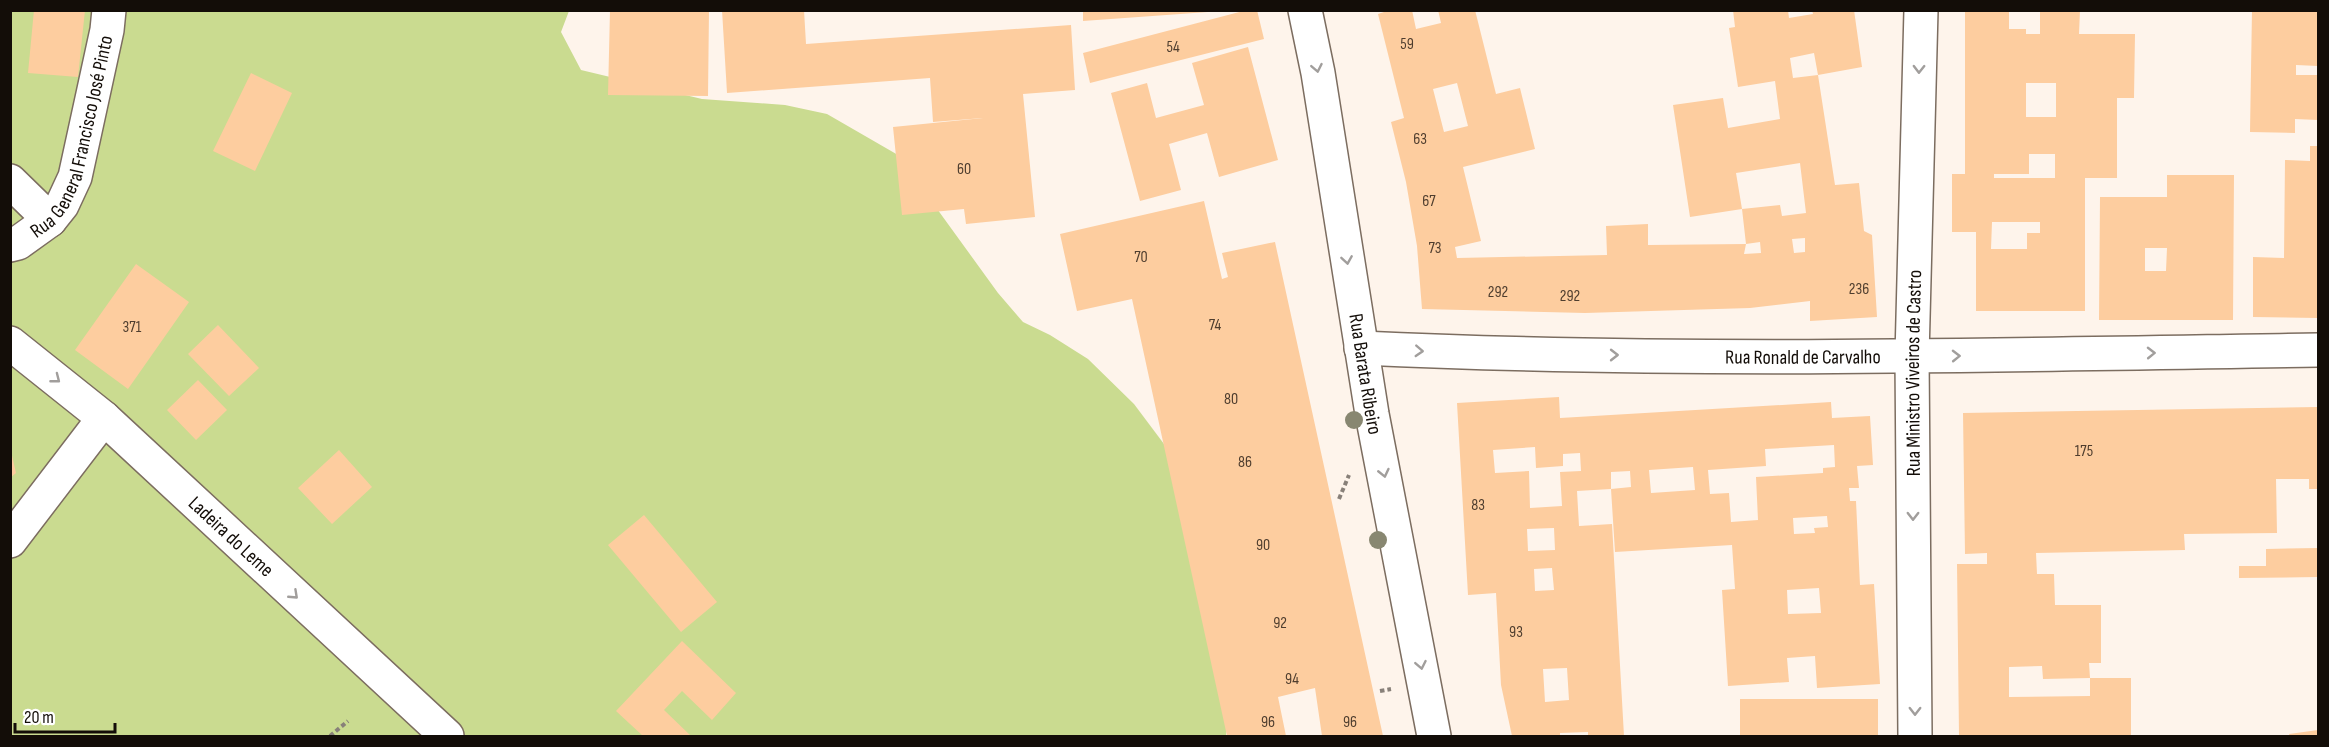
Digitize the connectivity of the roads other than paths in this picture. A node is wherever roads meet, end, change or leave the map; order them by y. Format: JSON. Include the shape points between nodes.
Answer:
{"nodes":[{"id":1,"x":109,"y":10,"type":"edge"},
{"id":2,"x":1305,"y":10,"type":"edge"},
{"id":3,"x":1921,"y":10,"type":"edge"},
{"id":4,"x":10,"y":182,"type":"edge"},
{"id":5,"x":50,"y":220,"type":"junction"},
{"id":6,"x":10,"y":245,"type":"edge"},
{"id":7,"x":10,"y":343,"type":"edge"},
{"id":8,"x":1361,"y":348,"type":"junction"},
{"id":9,"x":2319,"y":350,"type":"edge"},
{"id":10,"x":1912,"y":356,"type":"junction"},
{"id":11,"x":104,"y":418,"type":"junction"},
{"id":12,"x":10,"y":541,"type":"edge"},
{"id":13,"x":447,"y":736,"type":"edge"},
{"id":14,"x":1434,"y":736,"type":"edge"},
{"id":15,"x":1915,"y":736,"type":"edge"}],
"edges":[{"from":1,"to":5,"type":"street","name":"Rua General Francisco José Pinto","via":[[75,177]]},
{"from":2,"to":8,"type":"street","name":"Rua Barata Ribeiro","one_way":true},
{"from":3,"to":10,"type":"street","name":"Rua Ministro Viveiros de Castro","one_way":true},
{"from":4,"to":5,"type":"street"},
{"from":5,"to":6,"type":"street","name":"Rua General Francisco José Pinto"},
{"from":7,"to":11,"type":"street","name":"Ladeira do Leme","one_way":true},
{"from":8,"to":10,"type":"street","name":"Rua Ronald de Carvalho","one_way":true,"via":[[1509,355]]},
{"from":8,"to":14,"type":"street","name":"Rua Barata Ribeiro","one_way":true},
{"from":10,"to":9,"type":"street","name":"Rua Ronald de Carvalho","one_way":true},
{"from":10,"to":15,"type":"street","name":"Rua Ministro Viveiros de Castro","one_way":true},
{"from":11,"to":12,"type":"street"},
{"from":11,"to":13,"type":"street","name":"Ladeira do Leme","one_way":true}]}
